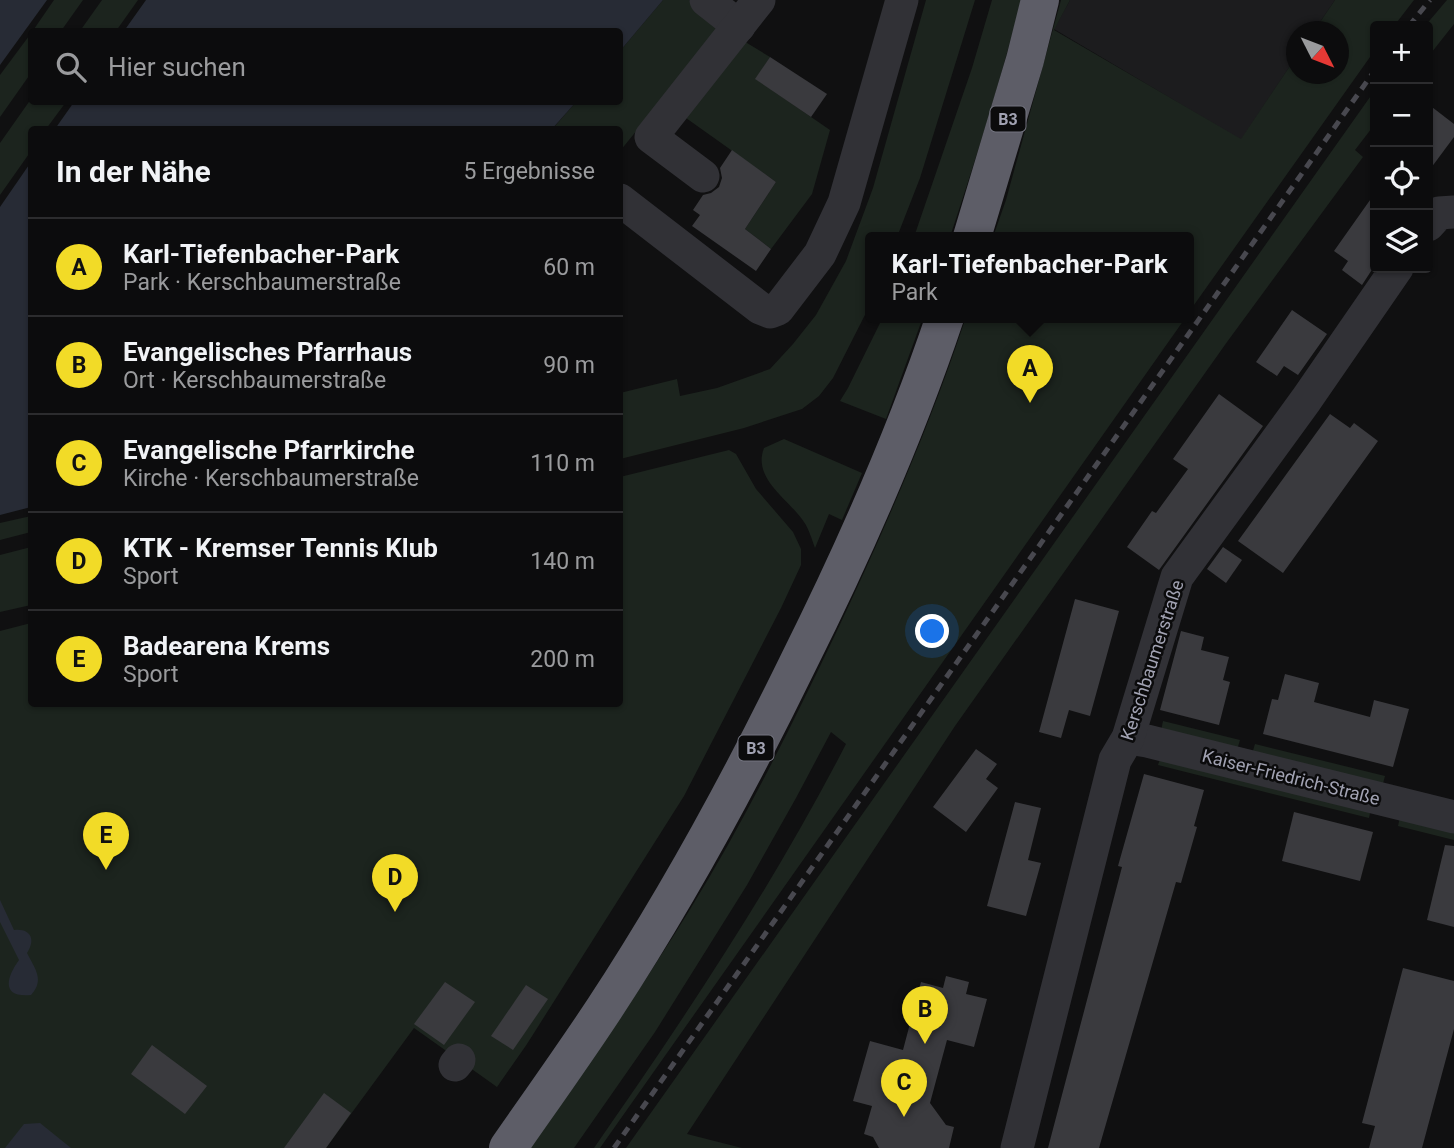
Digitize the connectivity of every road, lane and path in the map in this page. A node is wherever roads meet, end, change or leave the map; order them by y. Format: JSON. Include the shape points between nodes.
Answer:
{"nodes":[{"id":1,"x":706,"y":0,"type":"edge"},
{"id":2,"x":759,"y":0,"type":"edge"},
{"id":3,"x":902,"y":0,"type":"edge"},
{"id":4,"x":1040,"y":0,"type":"edge"},
{"id":5,"x":739,"y":26,"type":"junction"},
{"id":6,"x":703,"y":176,"type":"dead end"},
{"id":7,"x":623,"y":202,"type":"edge"},
{"id":8,"x":1454,"y":212,"type":"edge"},
{"id":9,"x":1433,"y":220,"type":"edge"},
{"id":10,"x":973,"y":232,"type":"edge"},
{"id":11,"x":1394,"y":273,"type":"edge"},
{"id":12,"x":943,"y":323,"type":"edge"},
{"id":13,"x":1128,"y":738,"type":"junction"},
{"id":14,"x":1454,"y":817,"type":"edge"},
{"id":15,"x":508,"y":1148,"type":"edge"},
{"id":16,"x":1017,"y":1148,"type":"edge"}],
"edges":[{"from":1,"to":5,"type":"street"},
{"from":2,"to":5,"type":"street"},
{"from":3,"to":7,"type":"street","via":[[844,203],[820,254],[778,309],[760,308]]},
{"from":4,"to":10,"type":"highway","number":"B3"},
{"from":5,"to":6,"type":"street","via":[[651,137]]},
{"from":8,"to":9,"type":"street","via":[[1439,213]]},
{"from":11,"to":13,"type":"street","name":"Kerschbaumerstraße","via":[[1177,577]]},
{"from":12,"to":15,"type":"highway","number":"B3","via":[[846,566],[744,772],[604,1009]]},
{"from":13,"to":14,"type":"street","name":"Kaiser-Friedrich-Straße"},
{"from":13,"to":16,"type":"street","name":"Kerschbaumerstraße","via":[[1115,760]]}]}
